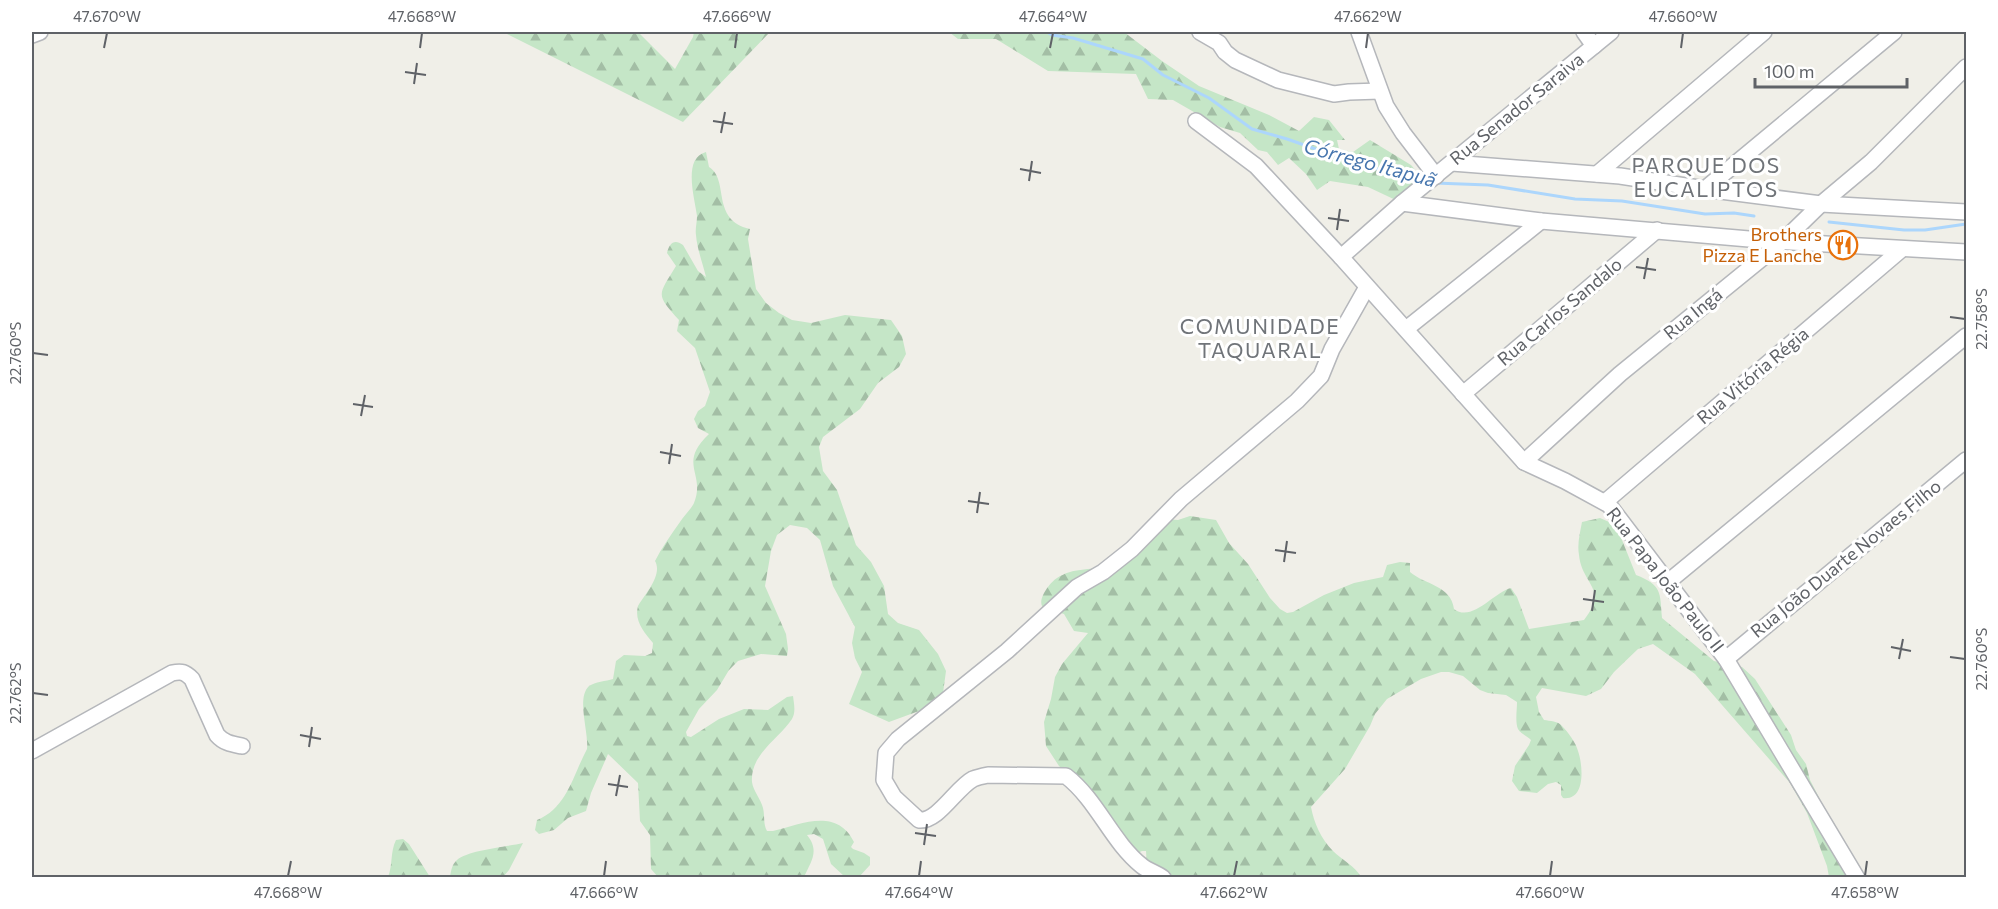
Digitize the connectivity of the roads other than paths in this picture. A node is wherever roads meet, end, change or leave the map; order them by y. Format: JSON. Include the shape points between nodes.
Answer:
{"nodes":[{"id":1,"x":40,"y":32,"type":"edge"},
{"id":2,"x":1200,"y":32,"type":"edge"},
{"id":3,"x":1359,"y":32,"type":"edge"},
{"id":4,"x":1584,"y":32,"type":"edge"},
{"id":5,"x":1611,"y":32,"type":"edge"},
{"id":6,"x":1764,"y":32,"type":"edge"},
{"id":7,"x":1894,"y":32,"type":"edge"},
{"id":8,"x":32,"y":35,"type":"edge"},
{"id":9,"x":1594,"y":46,"type":"junction"},
{"id":10,"x":1966,"y":67,"type":"edge"},
{"id":11,"x":1380,"y":91,"type":"junction"},
{"id":12,"x":1196,"y":121,"type":"dead end"},
{"id":13,"x":1452,"y":163,"type":"junction"},
{"id":14,"x":1597,"y":174,"type":"junction"},
{"id":15,"x":1436,"y":176,"type":"junction"},
{"id":16,"x":1705,"y":189,"type":"junction"},
{"id":17,"x":1402,"y":203,"type":"junction"},
{"id":18,"x":1821,"y":204,"type":"junction"},
{"id":19,"x":1966,"y":212,"type":"edge"},
{"id":20,"x":1541,"y":221,"type":"junction"},
{"id":21,"x":1657,"y":230,"type":"junction"},
{"id":22,"x":1782,"y":242,"type":"junction"},
{"id":23,"x":1902,"y":249,"type":"junction"},
{"id":24,"x":1966,"y":252,"type":"edge"},
{"id":25,"x":1341,"y":257,"type":"junction"},
{"id":26,"x":1367,"y":287,"type":"junction"},
{"id":27,"x":1406,"y":329,"type":"junction"},
{"id":28,"x":1966,"y":336,"type":"edge"},
{"id":29,"x":1463,"y":394,"type":"junction"},
{"id":30,"x":1966,"y":460,"type":"edge"},
{"id":31,"x":1524,"y":462,"type":"junction"},
{"id":32,"x":1605,"y":502,"type":"junction"},
{"id":33,"x":1668,"y":582,"type":"junction"},
{"id":34,"x":1726,"y":659,"type":"junction"},
{"id":35,"x":242,"y":746,"type":"dead end"},
{"id":36,"x":32,"y":751,"type":"edge"},
{"id":37,"x":1163,"y":878,"type":"edge"},
{"id":38,"x":1857,"y":878,"type":"edge"}],
"edges":[{"from":1,"to":8,"type":"street"},
{"from":2,"to":11,"type":"street","via":[[1219,43],[1235,60],[1278,80],[1334,94]]},
{"from":3,"to":11,"type":"street"},
{"from":4,"to":9,"type":"street"},
{"from":5,"to":9,"type":"street","name":"Rua Senador Saraiva"},
{"from":6,"to":14,"type":"street"},
{"from":7,"to":16,"type":"street"},
{"from":9,"to":13,"type":"street","name":"Rua Senador Saraiva"},
{"from":10,"to":18,"type":"street","name":"Rua Ingá","via":[[1870,162]]},
{"from":11,"to":15,"type":"street","via":[[1403,133]]},
{"from":12,"to":25,"type":"street","name":"Rua Papa João Paulo II","via":[[1256,166]]},
{"from":13,"to":14,"type":"street"},
{"from":13,"to":15,"type":"street","name":"Rua Senador Saraiva"},
{"from":14,"to":16,"type":"street"},
{"from":15,"to":17,"type":"street","name":"Rua Senador Saraiva"},
{"from":16,"to":18,"type":"street"},
{"from":17,"to":20,"type":"street"},
{"from":17,"to":25,"type":"street","name":"Rua Senador Saraiva"},
{"from":18,"to":19,"type":"street"},
{"from":18,"to":22,"type":"street","name":"Rua Ingá"},
{"from":20,"to":21,"type":"street"},
{"from":20,"to":27,"type":"street"},
{"from":21,"to":22,"type":"street"},
{"from":21,"to":29,"type":"street","name":"Rua Carlos Sandalo"},
{"from":22,"to":23,"type":"street"},
{"from":22,"to":31,"type":"street","name":"Rua Ingá","via":[[1620,374]]},
{"from":23,"to":24,"type":"street"},
{"from":23,"to":32,"type":"street","name":"Rua Vitória Régia"},
{"from":25,"to":26,"type":"street","name":"Rua Papa João Paulo II"},
{"from":26,"to":27,"type":"street","name":"Rua Papa João Paulo II"},
{"from":26,"to":37,"type":"street","via":[[1321,376],[1297,401],[1181,499],[1132,549],[1077,587],[886,753],[884,780],[894,796],[919,820],[929,819],[978,777],[1066,776],[1143,867]]},
{"from":27,"to":29,"type":"street","name":"Rua Papa João Paulo II"},
{"from":28,"to":33,"type":"street"},
{"from":29,"to":31,"type":"street","name":"Rua Papa João Paulo II"},
{"from":30,"to":34,"type":"street","name":"Rua João Duarte Novaes Filho"},
{"from":31,"to":32,"type":"street","name":"Rua Papa João Paulo II"},
{"from":32,"to":33,"type":"street","name":"Rua Papa João Paulo II"},
{"from":33,"to":34,"type":"street","name":"Rua Papa João Paulo II"},
{"from":34,"to":38,"type":"street","name":"Rua Papa João Paulo II"},
{"from":35,"to":36,"type":"street","via":[[221,740],[192,679],[181,671]]}]}
